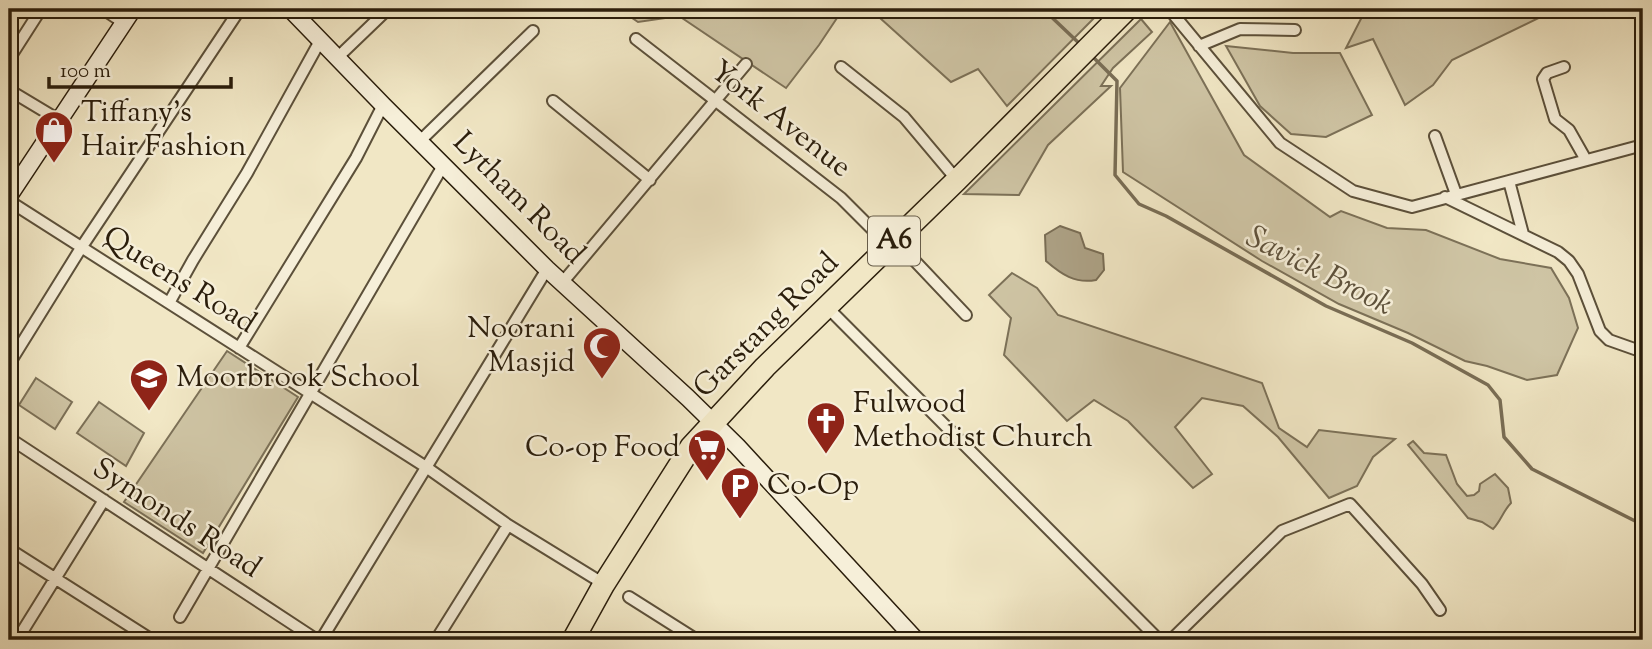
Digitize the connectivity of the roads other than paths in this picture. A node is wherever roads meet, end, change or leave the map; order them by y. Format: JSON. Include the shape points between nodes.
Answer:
{"nodes":[{"id":1,"x":41,"y":9,"type":"edge"},
{"id":2,"x":103,"y":9,"type":"edge"},
{"id":3,"x":240,"y":9,"type":"edge"},
{"id":4,"x":290,"y":9,"type":"edge"},
{"id":5,"x":388,"y":9,"type":"edge"},
{"id":6,"x":1126,"y":9,"type":"edge"},
{"id":7,"x":1169,"y":9,"type":"edge"},
{"id":8,"x":129,"y":16,"type":"edge"},
{"id":9,"x":1295,"y":30,"type":"dead end"},
{"id":10,"x":533,"y":31,"type":"dead end"},
{"id":11,"x":636,"y":39,"type":"dead end"},
{"id":12,"x":320,"y":41,"type":"junction"},
{"id":13,"x":1199,"y":46,"type":"junction"},
{"id":14,"x":337,"y":58,"type":"junction"},
{"id":15,"x":9,"y":59,"type":"edge"},
{"id":16,"x":746,"y":64,"type":"dead end"},
{"id":17,"x":841,"y":67,"type":"dead end"},
{"id":18,"x":1564,"y":67,"type":"dead end"},
{"id":19,"x":9,"y":90,"type":"edge"},
{"id":20,"x":554,"y":101,"type":"dead end"},
{"id":21,"x":715,"y":102,"type":"junction"},
{"id":22,"x":383,"y":105,"type":"junction"},
{"id":23,"x":59,"y":120,"type":"junction"},
{"id":24,"x":1435,"y":136,"type":"dead end"},
{"id":25,"x":420,"y":141,"type":"junction"},
{"id":26,"x":1643,"y":145,"type":"edge"},
{"id":27,"x":1586,"y":160,"type":"junction"},
{"id":28,"x":444,"y":164,"type":"junction"},
{"id":29,"x":650,"y":180,"type":"junction"},
{"id":30,"x":957,"y":180,"type":"junction"},
{"id":31,"x":1509,"y":181,"type":"junction"},
{"id":32,"x":9,"y":196,"type":"edge"},
{"id":33,"x":1451,"y":196,"type":"junction"},
{"id":34,"x":9,"y":201,"type":"edge"},
{"id":35,"x":1523,"y":234,"type":"junction"},
{"id":36,"x":892,"y":243,"type":"junction"},
{"id":37,"x":81,"y":248,"type":"junction"},
{"id":38,"x":547,"y":269,"type":"junction"},
{"id":39,"x":562,"y":283,"type":"junction"},
{"id":40,"x":169,"y":303,"type":"junction"},
{"id":41,"x":827,"y":307,"type":"junction"},
{"id":42,"x":966,"y":315,"type":"dead end"},
{"id":43,"x":239,"y":348,"type":"junction"},
{"id":44,"x":1643,"y":352,"type":"edge"},
{"id":45,"x":9,"y":364,"type":"edge"},
{"id":46,"x":310,"y":393,"type":"junction"},
{"id":47,"x":713,"y":423,"type":"junction"},
{"id":48,"x":9,"y":438,"type":"edge"},
{"id":49,"x":426,"y":467,"type":"junction"},
{"id":50,"x":104,"y":500,"type":"junction"},
{"id":51,"x":508,"y":525,"type":"junction"},
{"id":52,"x":9,"y":549,"type":"edge"},
{"id":53,"x":207,"y":568,"type":"junction"},
{"id":54,"x":55,"y":578,"type":"junction"},
{"id":55,"x":604,"y":584,"type":"junction"},
{"id":56,"x":628,"y":597,"type":"dead end"},
{"id":57,"x":1440,"y":610,"type":"dead end"},
{"id":58,"x":180,"y":617,"type":"dead end"},
{"id":59,"x":22,"y":632,"type":"dead end"},
{"id":60,"x":152,"y":640,"type":"edge"},
{"id":61,"x":319,"y":640,"type":"edge"},
{"id":62,"x":436,"y":640,"type":"edge"},
{"id":63,"x":573,"y":640,"type":"edge"},
{"id":64,"x":697,"y":640,"type":"edge"},
{"id":65,"x":916,"y":640,"type":"edge"},
{"id":66,"x":1159,"y":640,"type":"edge"},
{"id":67,"x":1171,"y":640,"type":"edge"}],
"edges":[{"from":1,"to":15,"type":"street"},
{"from":2,"to":8,"type":"street"},
{"from":3,"to":37,"type":"street"},
{"from":4,"to":12,"type":"street","name":"Lytham Road"},
{"from":5,"to":14,"type":"street"},
{"from":6,"to":30,"type":"highway","name":"Garstang Road","number":"A6"},
{"from":7,"to":13,"type":"street"},
{"from":8,"to":23,"type":"street"},
{"from":9,"to":13,"type":"street","via":[[1240,29]]},
{"from":10,"to":25,"type":"street"},
{"from":11,"to":21,"type":"street","name":"York Avenue"},
{"from":12,"to":14,"type":"street","name":"Lytham Road"},
{"from":12,"to":40,"type":"street"},
{"from":13,"to":33,"type":"street","via":[[1280,143],[1353,191],[1412,207]]},
{"from":14,"to":22,"type":"street","name":"Lytham Road"},
{"from":16,"to":21,"type":"street"},
{"from":17,"to":30,"type":"street","via":[[904,117]]},
{"from":18,"to":27,"type":"street","via":[[1547,73],[1544,79],[1555,119],[1569,130]]},
{"from":19,"to":23,"type":"street"},
{"from":20,"to":29,"type":"street"},
{"from":21,"to":29,"type":"street"},
{"from":21,"to":36,"type":"street","name":"York Avenue"},
{"from":22,"to":25,"type":"street","name":"Lytham Road"},
{"from":22,"to":43,"type":"street","via":[[356,158]]},
{"from":23,"to":32,"type":"street"},
{"from":24,"to":33,"type":"street"},
{"from":25,"to":28,"type":"street","name":"Lytham Road"},
{"from":26,"to":27,"type":"street"},
{"from":27,"to":31,"type":"street"},
{"from":28,"to":38,"type":"street","name":"Lytham Road"},
{"from":28,"to":46,"type":"street"},
{"from":29,"to":39,"type":"street"},
{"from":30,"to":36,"type":"highway","name":"Garstang Road","number":"A6"},
{"from":31,"to":33,"type":"street"},
{"from":31,"to":35,"type":"street"},
{"from":33,"to":35,"type":"street"},
{"from":34,"to":37,"type":"street","name":"Queens Road"},
{"from":35,"to":44,"type":"street","via":[[1569,261],[1600,331],[1609,340]]},
{"from":36,"to":41,"type":"highway","name":"Garstang Road","number":"A6"},
{"from":36,"to":42,"type":"street","name":"York Avenue"},
{"from":37,"to":40,"type":"street","name":"Queens Road"},
{"from":37,"to":45,"type":"street"},
{"from":38,"to":39,"type":"street","name":"Lytham Road"},
{"from":38,"to":49,"type":"street"},
{"from":39,"to":47,"type":"street","name":"Lytham Road"},
{"from":40,"to":43,"type":"street","name":"Queens Road"},
{"from":41,"to":47,"type":"highway","name":"Garstang Road","number":"A6"},
{"from":41,"to":66,"type":"street"},
{"from":43,"to":46,"type":"street","name":"Queens Road"},
{"from":46,"to":49,"type":"street","name":"Queens Road"},
{"from":46,"to":53,"type":"street"},
{"from":47,"to":55,"type":"highway","name":"Garstang Road","number":"A6","via":[[676,469]]},
{"from":47,"to":65,"type":"street","name":"Lytham Road"},
{"from":48,"to":50,"type":"street","name":"Symonds Road"},
{"from":49,"to":51,"type":"street","name":"Queens Road"},
{"from":49,"to":61,"type":"street"},
{"from":50,"to":53,"type":"street","name":"Symonds Road"},
{"from":50,"to":54,"type":"street"},
{"from":51,"to":55,"type":"street","name":"Queens Road"},
{"from":51,"to":62,"type":"street"},
{"from":52,"to":54,"type":"street"},
{"from":53,"to":58,"type":"street"},
{"from":53,"to":61,"type":"street","name":"Symonds Road"},
{"from":54,"to":59,"type":"street"},
{"from":54,"to":60,"type":"street"},
{"from":55,"to":63,"type":"highway","name":"Garstang Road","number":"A6"},
{"from":56,"to":64,"type":"street"},
{"from":57,"to":67,"type":"street","via":[[1350,504],[1282,531]]}]}
